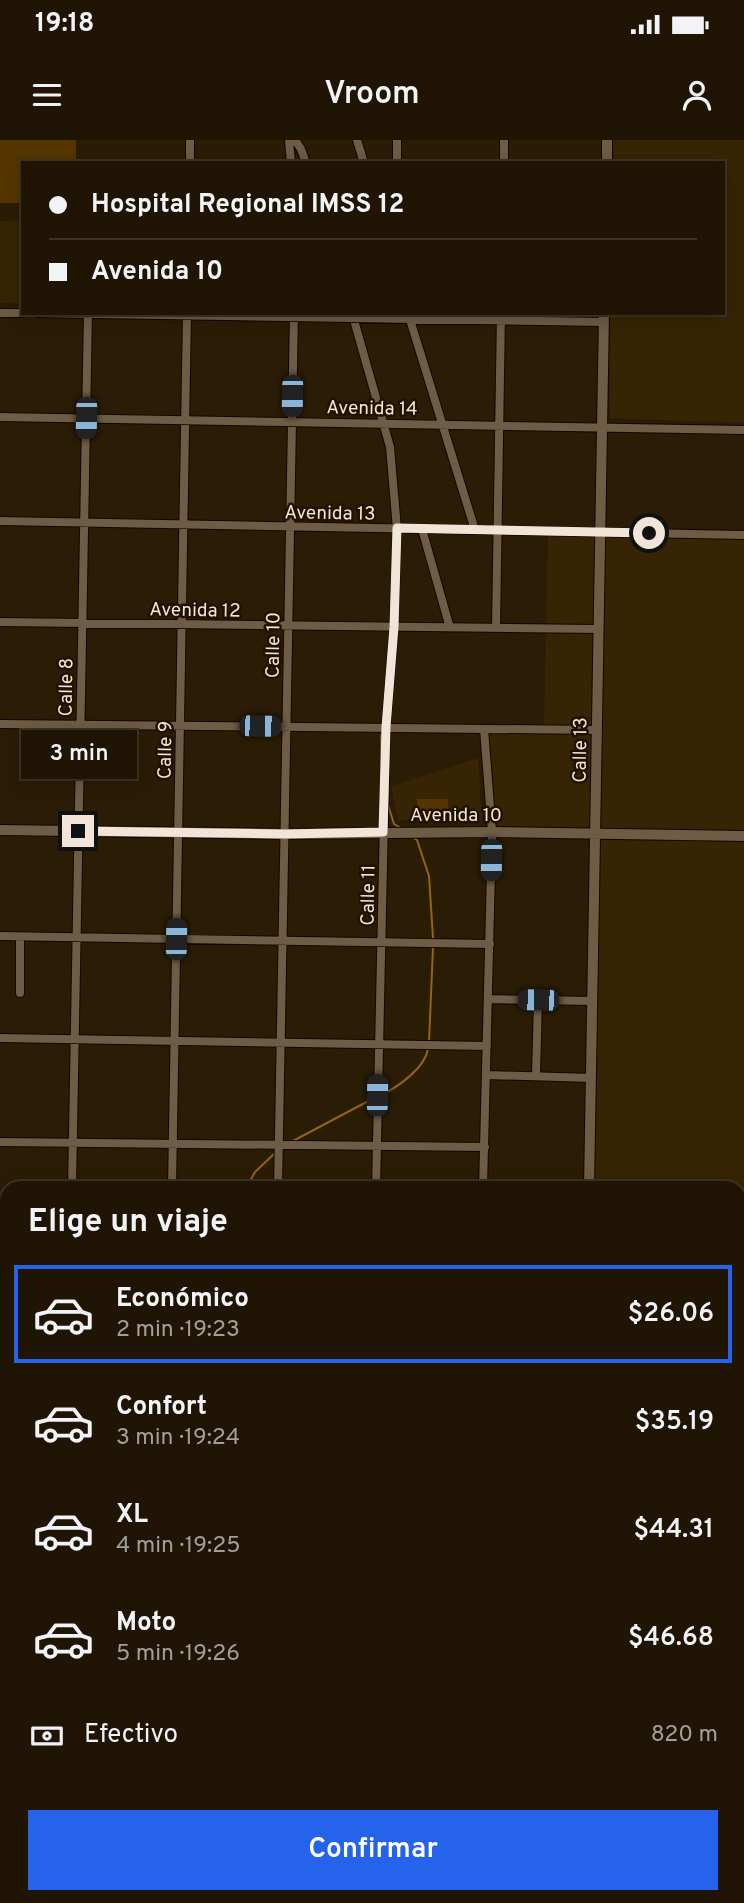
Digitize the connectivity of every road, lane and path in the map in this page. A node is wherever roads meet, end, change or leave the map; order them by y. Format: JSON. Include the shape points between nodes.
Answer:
{"nodes":[{"id":1,"x":190,"y":140,"type":"edge"},
{"id":2,"x":289,"y":140,"type":"edge"},
{"id":3,"x":295,"y":140,"type":"edge"},
{"id":4,"x":357,"y":140,"type":"edge"},
{"id":5,"x":397,"y":140,"type":"edge"},
{"id":6,"x":504,"y":140,"type":"edge"},
{"id":7,"x":607,"y":140,"type":"edge"},
{"id":8,"x":190,"y":161,"type":"edge"},
{"id":9,"x":291,"y":161,"type":"edge"},
{"id":10,"x":305,"y":161,"type":"edge"},
{"id":11,"x":363,"y":161,"type":"edge"},
{"id":12,"x":397,"y":161,"type":"edge"},
{"id":13,"x":504,"y":161,"type":"edge"},
{"id":14,"x":607,"y":161,"type":"edge"},
{"id":15,"x":0,"y":313,"type":"edge"},
{"id":16,"x":21,"y":313,"type":"edge"},
{"id":17,"x":88,"y":315,"type":"edge"},
{"id":18,"x":187,"y":315,"type":"edge"},
{"id":19,"x":294,"y":315,"type":"edge"},
{"id":20,"x":353,"y":316,"type":"edge"},
{"id":21,"x":409,"y":316,"type":"edge"},
{"id":22,"x":501,"y":317,"type":"edge"},
{"id":23,"x":604,"y":318,"type":"edge"},
{"id":24,"x":0,"y":416,"type":"edge"},
{"id":25,"x":86,"y":418,"type":"junction"},
{"id":26,"x":185,"y":419,"type":"junction"},
{"id":27,"x":292,"y":422,"type":"junction"},
{"id":28,"x":384,"y":424,"type":"junction"},
{"id":29,"x":443,"y":425,"type":"junction"},
{"id":30,"x":499,"y":425,"type":"junction"},
{"id":31,"x":603,"y":427,"type":"junction"},
{"id":32,"x":744,"y":430,"type":"edge"},
{"id":33,"x":0,"y":521,"type":"edge"},
{"id":34,"x":84,"y":523,"type":"junction"},
{"id":35,"x":183,"y":525,"type":"junction"},
{"id":36,"x":290,"y":527,"type":"junction"},
{"id":37,"x":397,"y":528,"type":"junction"},
{"id":38,"x":422,"y":529,"type":"junction"},
{"id":39,"x":475,"y":530,"type":"junction"},
{"id":40,"x":498,"y":530,"type":"junction"},
{"id":41,"x":601,"y":532,"type":"junction"},
{"id":42,"x":744,"y":535,"type":"edge"},
{"id":43,"x":0,"y":622,"type":"edge"},
{"id":44,"x":82,"y":623,"type":"junction"},
{"id":45,"x":182,"y":624,"type":"junction"},
{"id":46,"x":288,"y":625,"type":"junction"},
{"id":47,"x":394,"y":627,"type":"junction"},
{"id":48,"x":450,"y":628,"type":"junction"},
{"id":49,"x":496,"y":628,"type":"junction"},
{"id":50,"x":599,"y":629,"type":"junction"},
{"id":51,"x":0,"y":724,"type":"edge"},
{"id":52,"x":80,"y":724,"type":"junction"},
{"id":53,"x":180,"y":726,"type":"junction"},
{"id":54,"x":286,"y":727,"type":"junction"},
{"id":55,"x":386,"y":727,"type":"junction"},
{"id":56,"x":484,"y":729,"type":"junction"},
{"id":57,"x":597,"y":730,"type":"junction"},
{"id":58,"x":0,"y":830,"type":"edge"},
{"id":59,"x":78,"y":831,"type":"junction"},
{"id":60,"x":388,"y":832,"type":"junction"},
{"id":61,"x":492,"y":832,"type":"junction"},
{"id":62,"x":178,"y":833,"type":"junction"},
{"id":63,"x":595,"y":833,"type":"junction"},
{"id":64,"x":285,"y":834,"type":"junction"},
{"id":65,"x":744,"y":836,"type":"edge"},
{"id":66,"x":0,"y":936,"type":"edge"},
{"id":67,"x":20,"y":937,"type":"junction"},
{"id":68,"x":76,"y":937,"type":"junction"},
{"id":69,"x":176,"y":939,"type":"junction"},
{"id":70,"x":283,"y":941,"type":"junction"},
{"id":71,"x":382,"y":942,"type":"junction"},
{"id":72,"x":490,"y":944,"type":"junction"},
{"id":73,"x":20,"y":993,"type":"dead end"},
{"id":74,"x":488,"y":999,"type":"junction"},
{"id":75,"x":538,"y":1000,"type":"junction"},
{"id":76,"x":593,"y":1001,"type":"junction"},
{"id":77,"x":0,"y":1038,"type":"edge"},
{"id":78,"x":74,"y":1039,"type":"junction"},
{"id":79,"x":174,"y":1041,"type":"junction"},
{"id":80,"x":281,"y":1042,"type":"junction"},
{"id":81,"x":378,"y":1044,"type":"junction"},
{"id":82,"x":487,"y":1046,"type":"junction"},
{"id":83,"x":486,"y":1075,"type":"junction"},
{"id":84,"x":536,"y":1076,"type":"junction"},
{"id":85,"x":592,"y":1077,"type":"junction"},
{"id":86,"x":0,"y":1142,"type":"edge"},
{"id":87,"x":72,"y":1143,"type":"junction"},
{"id":88,"x":172,"y":1144,"type":"junction"},
{"id":89,"x":279,"y":1145,"type":"junction"},
{"id":90,"x":376,"y":1146,"type":"junction"},
{"id":91,"x":485,"y":1147,"type":"junction"},
{"id":92,"x":72,"y":1181,"type":"edge"},
{"id":93,"x":172,"y":1181,"type":"edge"},
{"id":94,"x":278,"y":1181,"type":"edge"},
{"id":95,"x":376,"y":1181,"type":"edge"},
{"id":96,"x":483,"y":1181,"type":"edge"},
{"id":97,"x":589,"y":1181,"type":"edge"}],
"edges":[{"from":1,"to":8,"type":"street"},
{"from":2,"to":9,"type":"street"},
{"from":3,"to":10,"type":"street"},
{"from":4,"to":11,"type":"street"},
{"from":5,"to":12,"type":"street"},
{"from":6,"to":13,"type":"street"},
{"from":7,"to":14,"type":"street"},
{"from":15,"to":16,"type":"street"},
{"from":17,"to":25,"type":"street","name":"Calle 8"},
{"from":18,"to":26,"type":"street","name":"Calle 9"},
{"from":19,"to":20,"type":"street"},
{"from":19,"to":27,"type":"street","name":"Calle 10"},
{"from":20,"to":21,"type":"street"},
{"from":20,"to":28,"type":"street","name":"Calle 11"},
{"from":21,"to":22,"type":"street"},
{"from":21,"to":29,"type":"street"},
{"from":22,"to":23,"type":"street"},
{"from":22,"to":30,"type":"street"},
{"from":23,"to":31,"type":"street","name":"Calle 13"},
{"from":24,"to":25,"type":"street","name":"Avenida 14"},
{"from":25,"to":26,"type":"street","name":"Avenida 14"},
{"from":25,"to":34,"type":"street","name":"Calle 8"},
{"from":26,"to":27,"type":"street","name":"Avenida 14"},
{"from":26,"to":35,"type":"street","name":"Calle 9"},
{"from":27,"to":28,"type":"street","name":"Avenida 14"},
{"from":27,"to":36,"type":"street","name":"Calle 10"},
{"from":28,"to":29,"type":"street","name":"Avenida 14"},
{"from":28,"to":37,"type":"street","name":"Calle 11","via":[[392,459]]},
{"from":29,"to":30,"type":"street","name":"Avenida 14"},
{"from":29,"to":39,"type":"street"},
{"from":30,"to":31,"type":"street","name":"Avenida 14"},
{"from":30,"to":40,"type":"street"},
{"from":31,"to":32,"type":"street","name":"Avenida 14"},
{"from":31,"to":41,"type":"street","name":"Calle 13"},
{"from":33,"to":34,"type":"street","name":"Avenida 13"},
{"from":34,"to":35,"type":"street","name":"Avenida 13"},
{"from":34,"to":44,"type":"street","name":"Calle 8"},
{"from":35,"to":36,"type":"street","name":"Avenida 13"},
{"from":35,"to":45,"type":"street","name":"Calle 9"},
{"from":36,"to":37,"type":"street","name":"Avenida 13"},
{"from":36,"to":46,"type":"street","name":"Calle 10"},
{"from":37,"to":38,"type":"street","name":"Avenida 13"},
{"from":37,"to":47,"type":"street","name":"Calle 11"},
{"from":38,"to":39,"type":"street","name":"Avenida 13"},
{"from":38,"to":48,"type":"street"},
{"from":39,"to":40,"type":"street","name":"Avenida 13"},
{"from":40,"to":41,"type":"street","name":"Avenida 13"},
{"from":40,"to":49,"type":"street"},
{"from":41,"to":42,"type":"street","name":"Avenida 13"},
{"from":41,"to":50,"type":"street","name":"Calle 13"},
{"from":43,"to":44,"type":"street","name":"Avenida 12"},
{"from":44,"to":45,"type":"street","name":"Avenida 12"},
{"from":44,"to":52,"type":"street","name":"Calle 8"},
{"from":45,"to":46,"type":"street","name":"Avenida 12"},
{"from":45,"to":53,"type":"street","name":"Calle 9"},
{"from":46,"to":47,"type":"street","name":"Avenida 12"},
{"from":46,"to":54,"type":"street","name":"Calle 10"},
{"from":47,"to":48,"type":"street","name":"Avenida 12"},
{"from":47,"to":55,"type":"street","name":"Calle 11"},
{"from":48,"to":49,"type":"street","name":"Avenida 12"},
{"from":49,"to":50,"type":"street","name":"Avenida 12"},
{"from":50,"to":57,"type":"street","name":"Calle 13"},
{"from":51,"to":52,"type":"street"},
{"from":52,"to":53,"type":"street"},
{"from":52,"to":59,"type":"street","name":"Calle 8"},
{"from":53,"to":54,"type":"street"},
{"from":53,"to":62,"type":"street","name":"Calle 9"},
{"from":54,"to":55,"type":"street"},
{"from":54,"to":64,"type":"street","name":"Calle 10"},
{"from":55,"to":56,"type":"street"},
{"from":55,"to":60,"type":"street","name":"Calle 11"},
{"from":56,"to":57,"type":"street"},
{"from":56,"to":61,"type":"street"},
{"from":57,"to":63,"type":"street","name":"Calle 13"},
{"from":58,"to":59,"type":"street","name":"Avenida 10"},
{"from":59,"to":62,"type":"street","name":"Avenida 10"},
{"from":59,"to":68,"type":"street","name":"Calle 8"},
{"from":60,"to":61,"type":"street","name":"Avenida 10"},
{"from":60,"to":64,"type":"street","name":"Avenida 10"},
{"from":60,"to":71,"type":"street","name":"Calle 11"},
{"from":61,"to":63,"type":"street","name":"Avenida 10"},
{"from":61,"to":72,"type":"street"},
{"from":62,"to":64,"type":"street","name":"Avenida 10"},
{"from":62,"to":69,"type":"street","name":"Calle 9"},
{"from":63,"to":65,"type":"street","name":"Avenida 10"},
{"from":63,"to":76,"type":"street","name":"Calle 13"},
{"from":64,"to":70,"type":"street","name":"Calle 10"},
{"from":66,"to":67,"type":"street"},
{"from":67,"to":68,"type":"street"},
{"from":67,"to":73,"type":"street"},
{"from":68,"to":69,"type":"street"},
{"from":68,"to":78,"type":"street","name":"Calle 8"},
{"from":69,"to":70,"type":"street"},
{"from":69,"to":79,"type":"street","name":"Calle 9"},
{"from":70,"to":71,"type":"street"},
{"from":70,"to":80,"type":"street","name":"Calle 10"},
{"from":71,"to":72,"type":"street"},
{"from":71,"to":81,"type":"street","name":"Calle 11"},
{"from":72,"to":74,"type":"street"},
{"from":74,"to":75,"type":"street"},
{"from":74,"to":82,"type":"street"},
{"from":75,"to":76,"type":"street"},
{"from":75,"to":84,"type":"street"},
{"from":76,"to":85,"type":"street","name":"Calle 13"},
{"from":77,"to":78,"type":"street"},
{"from":78,"to":79,"type":"street"},
{"from":78,"to":87,"type":"street","name":"Calle 8"},
{"from":79,"to":80,"type":"street"},
{"from":79,"to":88,"type":"street","name":"Calle 9"},
{"from":80,"to":81,"type":"street"},
{"from":80,"to":89,"type":"street","name":"Calle 10"},
{"from":81,"to":82,"type":"street"},
{"from":81,"to":90,"type":"street","name":"Calle 11"},
{"from":82,"to":83,"type":"street"},
{"from":83,"to":84,"type":"street"},
{"from":83,"to":91,"type":"street"},
{"from":84,"to":85,"type":"street"},
{"from":85,"to":97,"type":"street","name":"Calle 13"},
{"from":86,"to":87,"type":"street"},
{"from":87,"to":88,"type":"street"},
{"from":87,"to":92,"type":"street","name":"Calle 8"},
{"from":88,"to":89,"type":"street"},
{"from":88,"to":93,"type":"street","name":"Calle 9"},
{"from":89,"to":90,"type":"street"},
{"from":89,"to":94,"type":"street","name":"Calle 10"},
{"from":90,"to":91,"type":"street"},
{"from":90,"to":95,"type":"street","name":"Calle 11"},
{"from":91,"to":96,"type":"street"}]}
